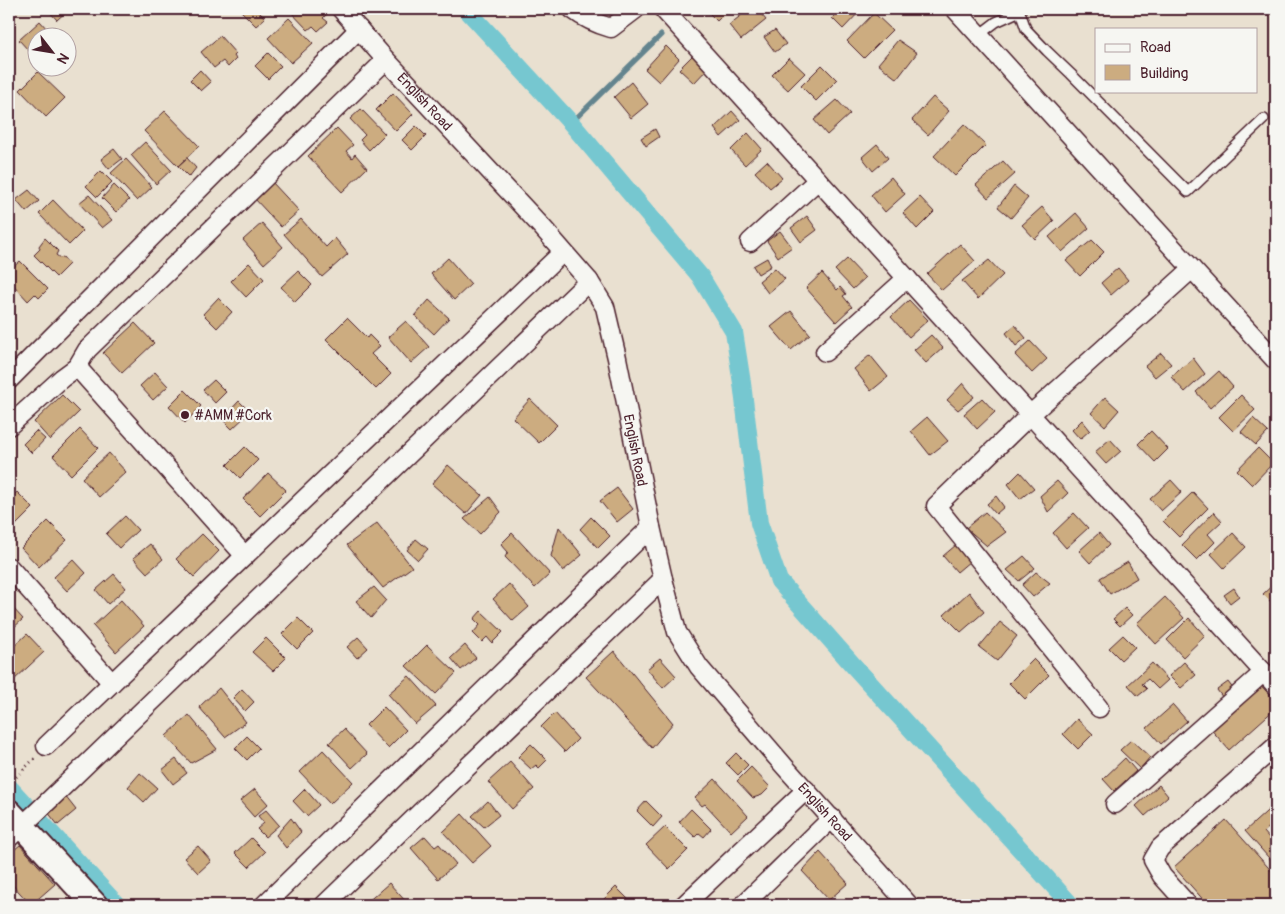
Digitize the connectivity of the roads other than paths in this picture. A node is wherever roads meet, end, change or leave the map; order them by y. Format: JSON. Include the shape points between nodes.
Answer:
{"nodes":[{"id":1,"x":340,"y":9,"type":"edge"},
{"id":2,"x":572,"y":9,"type":"edge"},
{"id":3,"x":636,"y":9,"type":"edge"},
{"id":4,"x":663,"y":9,"type":"edge"},
{"id":5,"x":955,"y":9,"type":"edge"},
{"id":6,"x":1019,"y":10,"type":"edge"},
{"id":7,"x":359,"y":29,"type":"junction"},
{"id":8,"x":979,"y":35,"type":"junction"},
{"id":9,"x":386,"y":60,"type":"junction"},
{"id":10,"x":1264,"y":119,"type":"dead end"},
{"id":11,"x":818,"y":180,"type":"junction"},
{"id":12,"x":750,"y":242,"type":"dead end"},
{"id":13,"x":564,"y":252,"type":"junction"},
{"id":14,"x":1192,"y":268,"type":"junction"},
{"id":15,"x":907,"y":278,"type":"junction"},
{"id":16,"x":589,"y":281,"type":"junction"},
{"id":17,"x":825,"y":352,"type":"dead end"},
{"id":18,"x":1276,"y":361,"type":"edge"},
{"id":19,"x":77,"y":367,"type":"junction"},
{"id":20,"x":9,"y":380,"type":"edge"},
{"id":21,"x":1030,"y":414,"type":"junction"},
{"id":22,"x":9,"y":426,"type":"edge"},
{"id":23,"x":651,"y":527,"type":"junction"},
{"id":24,"x":245,"y":556,"type":"junction"},
{"id":25,"x":9,"y":567,"type":"edge"},
{"id":26,"x":663,"y":579,"type":"junction"},
{"id":27,"x":1264,"y":672,"type":"junction"},
{"id":28,"x":112,"y":683,"type":"junction"},
{"id":29,"x":1276,"y":686,"type":"edge"},
{"id":30,"x":1099,"y":708,"type":"dead end"},
{"id":31,"x":46,"y":746,"type":"road end"},
{"id":32,"x":1276,"y":746,"type":"edge"},
{"id":33,"x":806,"y":790,"type":"junction"},
{"id":34,"x":1115,"y":804,"type":"dead end"},
{"id":35,"x":832,"y":818,"type":"junction"},
{"id":36,"x":16,"y":824,"type":"edge"},
{"id":37,"x":95,"y":905,"type":"edge"},
{"id":38,"x":264,"y":905,"type":"edge"},
{"id":39,"x":324,"y":905,"type":"edge"},
{"id":40,"x":684,"y":905,"type":"edge"},
{"id":41,"x":742,"y":905,"type":"edge"},
{"id":42,"x":909,"y":905,"type":"edge"},
{"id":43,"x":1188,"y":905,"type":"edge"}],
"edges":[{"from":1,"to":7,"type":"street","name":"English Road"},
{"from":2,"to":3,"type":"street","via":[[597,24],[611,28]]},
{"from":4,"to":11,"type":"street"},
{"from":5,"to":8,"type":"street"},
{"from":6,"to":8,"type":"lane"},
{"from":6,"to":10,"type":"lane","via":[[1026,28],[1047,51],[1188,192]]},
{"from":7,"to":9,"type":"street","name":"English Road"},
{"from":7,"to":20,"type":"street"},
{"from":8,"to":14,"type":"street"},
{"from":9,"to":13,"type":"street","name":"English Road"},
{"from":9,"to":19,"type":"street","via":[[94,343]]},
{"from":11,"to":12,"type":"street"},
{"from":11,"to":15,"type":"street"},
{"from":13,"to":16,"type":"street","name":"English Road"},
{"from":13,"to":24,"type":"street"},
{"from":14,"to":18,"type":"street"},
{"from":14,"to":21,"type":"street"},
{"from":15,"to":17,"type":"street"},
{"from":15,"to":21,"type":"street"},
{"from":16,"to":23,"type":"street","name":"English Road","via":[[605,307]]},
{"from":16,"to":36,"type":"street","via":[[39,810]]},
{"from":19,"to":22,"type":"street"},
{"from":19,"to":24,"type":"street"},
{"from":21,"to":27,"type":"street"},
{"from":21,"to":30,"type":"street","via":[[936,506]]},
{"from":23,"to":26,"type":"street","name":"English Road"},
{"from":23,"to":38,"type":"street"},
{"from":24,"to":28,"type":"street"},
{"from":25,"to":28,"type":"street"},
{"from":26,"to":33,"type":"street","name":"English Road","via":[[677,632],[699,667]]},
{"from":26,"to":39,"type":"street"},
{"from":27,"to":29,"type":"street"},
{"from":27,"to":34,"type":"street"},
{"from":28,"to":31,"type":"street"},
{"from":32,"to":43,"type":"street","via":[[1160,848],[1153,860],[1162,876]]},
{"from":33,"to":35,"type":"street","name":"English Road"},
{"from":33,"to":40,"type":"street"},
{"from":35,"to":41,"type":"street"},
{"from":35,"to":42,"type":"street","name":"English Road"},
{"from":36,"to":37,"type":"street"}]}
